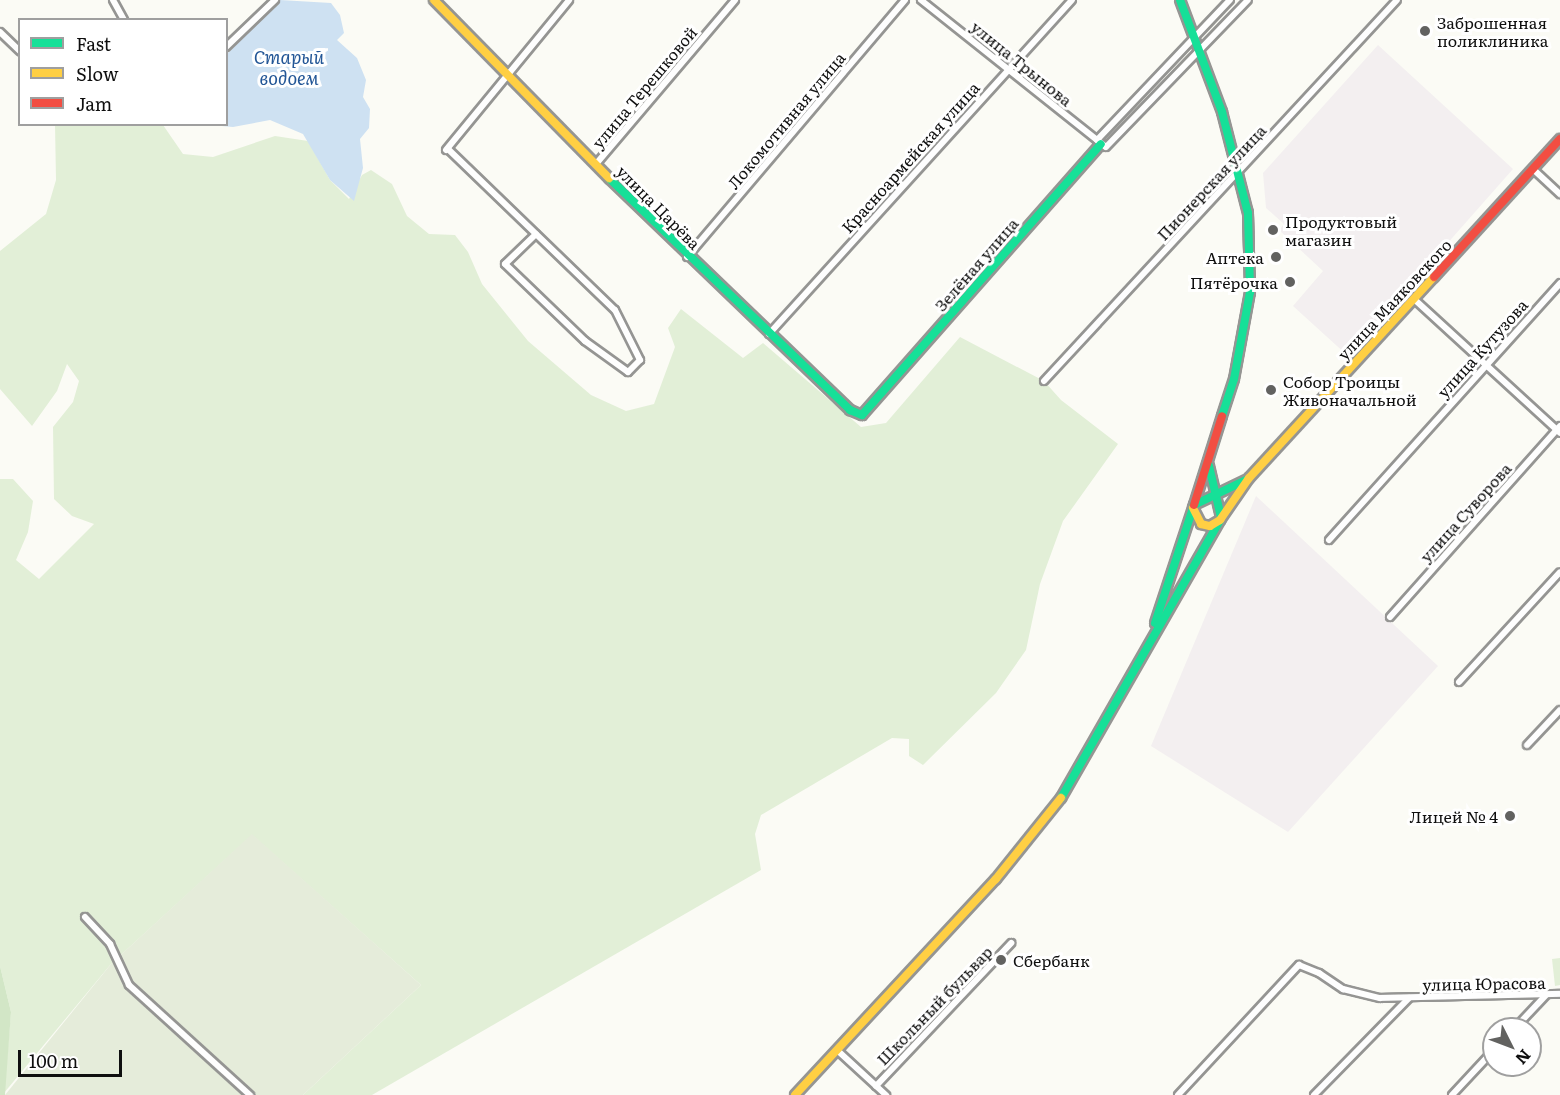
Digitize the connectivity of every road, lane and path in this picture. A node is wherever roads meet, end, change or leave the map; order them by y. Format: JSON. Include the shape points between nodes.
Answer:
{"nodes":[{"id":1,"x":113,"y":0,"type":"edge"},
{"id":2,"x":275,"y":0,"type":"edge"},
{"id":3,"x":434,"y":0,"type":"edge"},
{"id":4,"x":569,"y":0,"type":"edge"},
{"id":5,"x":735,"y":0,"type":"edge"},
{"id":6,"x":905,"y":0,"type":"edge"},
{"id":7,"x":921,"y":0,"type":"edge"},
{"id":8,"x":1072,"y":0,"type":"edge"},
{"id":9,"x":1180,"y":0,"type":"edge"},
{"id":10,"x":1230,"y":0,"type":"edge"},
{"id":11,"x":1248,"y":0,"type":"edge"},
{"id":12,"x":1397,"y":0,"type":"edge"},
{"id":13,"x":123,"y":18,"type":"edge"},
{"id":14,"x":0,"y":32,"type":"edge"},
{"id":15,"x":1194,"y":37,"type":"junction"},
{"id":16,"x":228,"y":45,"type":"edge"},
{"id":17,"x":18,"y":49,"type":"edge"},
{"id":18,"x":1199,"y":50,"type":"junction"},
{"id":19,"x":1007,"y":69,"type":"junction"},
{"id":20,"x":505,"y":75,"type":"junction"},
{"id":21,"x":1560,"y":139,"type":"edge"},
{"id":22,"x":1101,"y":144,"type":"junction"},
{"id":23,"x":596,"y":164,"type":"junction"},
{"id":24,"x":1533,"y":169,"type":"junction"},
{"id":25,"x":1240,"y":171,"type":"junction"},
{"id":26,"x":1560,"y":194,"type":"edge"},
{"id":27,"x":536,"y":234,"type":"junction"},
{"id":28,"x":687,"y":257,"type":"junction"},
{"id":29,"x":1560,"y":283,"type":"edge"},
{"id":30,"x":1414,"y":299,"type":"junction"},
{"id":31,"x":769,"y":334,"type":"junction"},
{"id":32,"x":1485,"y":363,"type":"junction"},
{"id":33,"x":1044,"y":381,"type":"dead end"},
{"id":34,"x":872,"y":404,"type":"joint"},
{"id":35,"x":1559,"y":430,"type":"edge"},
{"id":36,"x":1209,"y":459,"type":"junction"},
{"id":37,"x":1249,"y":478,"type":"junction"},
{"id":38,"x":1211,"y":495,"type":"junction"},
{"id":39,"x":1194,"y":507,"type":"junction"},
{"id":40,"x":1220,"y":519,"type":"junction"},
{"id":41,"x":1329,"y":540,"type":"dead end"},
{"id":42,"x":1560,"y":572,"type":"edge"},
{"id":43,"x":1390,"y":617,"type":"dead end"},
{"id":44,"x":1151,"y":635,"type":"junction"},
{"id":45,"x":1459,"y":681,"type":"dead end"},
{"id":46,"x":1560,"y":710,"type":"edge"},
{"id":47,"x":1527,"y":745,"type":"dead end"},
{"id":48,"x":85,"y":916,"type":"dead end"},
{"id":49,"x":1011,"y":943,"type":"dead end"},
{"id":50,"x":1560,"y":994,"type":"edge"},
{"id":51,"x":1546,"y":995,"type":"junction"},
{"id":52,"x":1409,"y":998,"type":"junction"},
{"id":53,"x":1525,"y":1017,"type":"edge"},
{"id":54,"x":837,"y":1050,"type":"junction"},
{"id":55,"x":1482,"y":1063,"type":"edge"},
{"id":56,"x":876,"y":1086,"type":"junction"},
{"id":57,"x":250,"y":1095,"type":"edge"},
{"id":58,"x":795,"y":1095,"type":"edge"},
{"id":59,"x":886,"y":1095,"type":"edge"},
{"id":60,"x":1178,"y":1095,"type":"edge"},
{"id":61,"x":1314,"y":1095,"type":"edge"},
{"id":62,"x":1452,"y":1095,"type":"edge"}],
"edges":[{"from":1,"to":13,"type":"street"},
{"from":2,"to":16,"type":"street"},
{"from":3,"to":20,"type":"street","name":"улица Царёва"},
{"from":4,"to":20,"type":"street"},
{"from":5,"to":23,"type":"street","name":"улица Терешковой"},
{"from":6,"to":28,"type":"street","name":"Локомотивная улица"},
{"from":7,"to":19,"type":"street","name":"улица Трынова"},
{"from":8,"to":19,"type":"street","name":"Красноармейская улица"},
{"from":9,"to":15,"type":"street"},
{"from":10,"to":15,"type":"street","name":"Зелёная улица"},
{"from":11,"to":18,"type":"street","name":"Зелёная улица"},
{"from":12,"to":25,"type":"street","name":"Пионерская улица"},
{"from":14,"to":17,"type":"street"},
{"from":15,"to":18,"type":"street"},
{"from":15,"to":22,"type":"street","name":"Зелёная улица"},
{"from":18,"to":22,"type":"street","name":"Зелёная улица"},
{"from":18,"to":25,"type":"street"},
{"from":19,"to":22,"type":"street","name":"улица Трынова"},
{"from":19,"to":31,"type":"street","name":"Красноармейская улица"},
{"from":20,"to":23,"type":"street","name":"улица Царёва"},
{"from":20,"to":27,"type":"street","via":[[447,150]]},
{"from":21,"to":24,"type":"street","name":"улица Маяковского"},
{"from":22,"to":34,"type":"street","name":"Зелёная улица"},
{"from":23,"to":28,"type":"street","name":"улица Царёва"},
{"from":24,"to":26,"type":"street"},
{"from":24,"to":30,"type":"street","name":"улица Маяковского"},
{"from":25,"to":33,"type":"street","name":"Пионерская улица"},
{"from":25,"to":36,"type":"street","via":[[1248,213],[1250,292],[1234,379]]},
{"from":27,"to":27,"type":"street","via":[[615,310],[640,360],[628,372],[585,341],[505,264]]},
{"from":28,"to":31,"type":"street","name":"улица Царёва"},
{"from":29,"to":32,"type":"street","name":"улица Кутузова"},
{"from":30,"to":32,"type":"street"},
{"from":30,"to":37,"type":"street","name":"улица Маяковского"},
{"from":31,"to":34,"type":"street","name":"улица Царёва","via":[[850,410],[862,415]]},
{"from":32,"to":35,"type":"street"},
{"from":32,"to":41,"type":"street","name":"улица Кутузова"},
{"from":35,"to":43,"type":"street","name":"улица Суворова"},
{"from":36,"to":38,"type":"street"},
{"from":36,"to":39,"type":"street"},
{"from":37,"to":38,"type":"street","name":"улица Маяковского"},
{"from":37,"to":40,"type":"street","name":"улица Маяковского"},
{"from":38,"to":39,"type":"street"},
{"from":38,"to":40,"type":"street","via":[[1220,504]]},
{"from":39,"to":40,"type":"street","via":[[1201,524],[1210,526]]},
{"from":39,"to":44,"type":"street"},
{"from":40,"to":44,"type":"street","name":"улица Маяковского"},
{"from":42,"to":45,"type":"street"},
{"from":44,"to":54,"type":"street","via":[[1102,733],[1054,809],[996,879]]},
{"from":46,"to":47,"type":"street"},
{"from":48,"to":57,"type":"street","via":[[110,944],[129,985]]},
{"from":49,"to":56,"type":"street","name":"Школьный бульвар"},
{"from":50,"to":51,"type":"street","name":"улица Юрасова"},
{"from":51,"to":52,"type":"street","name":"улица Юрасова"},
{"from":51,"to":53,"type":"street"},
{"from":52,"to":60,"type":"street","name":"улица Юрасова","via":[[1380,998],[1343,989],[1319,972],[1299,965]]},
{"from":52,"to":61,"type":"street"},
{"from":54,"to":56,"type":"street","name":"Школьный бульвар"},
{"from":54,"to":58,"type":"street"},
{"from":55,"to":62,"type":"street"},
{"from":56,"to":59,"type":"street","name":"Школьный бульвар"}]}
